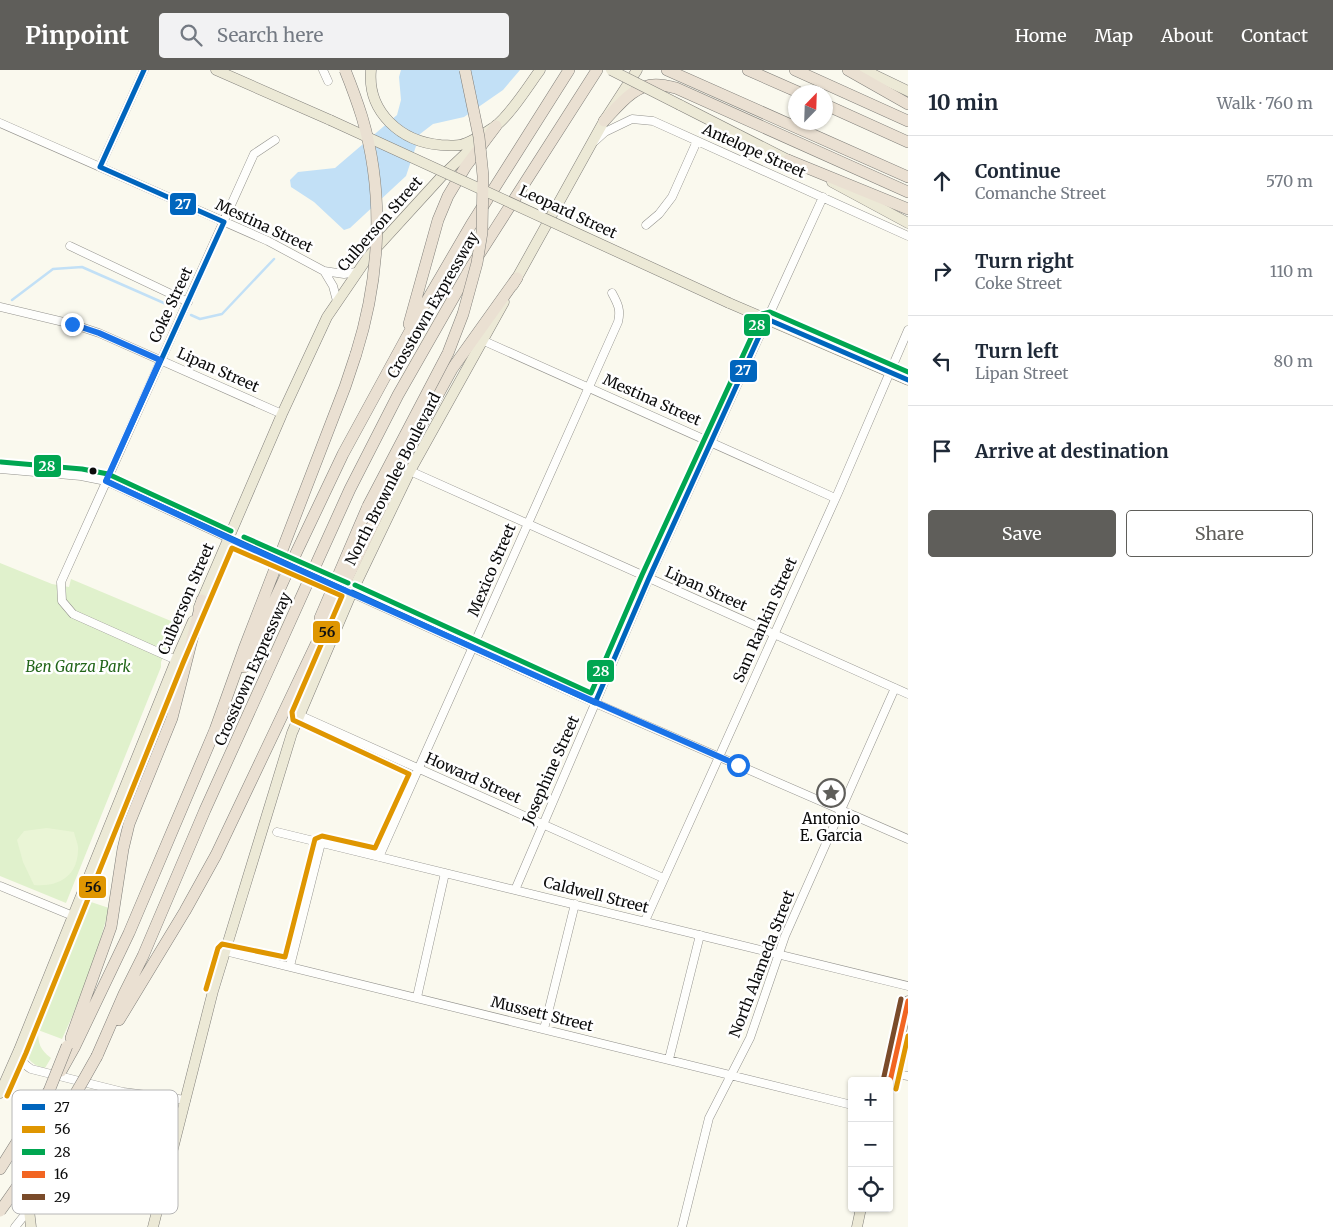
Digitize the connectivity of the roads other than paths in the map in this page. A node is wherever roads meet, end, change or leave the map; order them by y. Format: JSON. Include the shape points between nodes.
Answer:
{"nodes":[{"id":1,"x":144,"y":70,"type":"edge"},
{"id":2,"x":217,"y":70,"type":"edge"},
{"id":3,"x":323,"y":70,"type":"edge"},
{"id":4,"x":345,"y":70,"type":"edge"},
{"id":5,"x":371,"y":70,"type":"edge"},
{"id":6,"x":465,"y":70,"type":"edge"},
{"id":7,"x":540,"y":70,"type":"edge"},
{"id":8,"x":569,"y":70,"type":"edge"},
{"id":9,"x":597,"y":70,"type":"edge"},
{"id":10,"x":611,"y":70,"type":"edge"},
{"id":11,"x":637,"y":70,"type":"edge"},
{"id":12,"x":667,"y":70,"type":"edge"},
{"id":13,"x":748,"y":70,"type":"edge"},
{"id":14,"x":795,"y":70,"type":"edge"},
{"id":15,"x":848,"y":70,"type":"edge"},
{"id":16,"x":864,"y":70,"type":"edge"},
{"id":17,"x":328,"y":82,"type":"dead end"},
{"id":18,"x":788,"y":88,"type":"edge"},
{"id":19,"x":908,"y":91,"type":"edge"},
{"id":20,"x":908,"y":104,"type":"edge"},
{"id":21,"x":833,"y":108,"type":"edge"},
{"id":22,"x":604,"y":121,"type":"junction"},
{"id":23,"x":908,"y":121,"type":"edge"},
{"id":24,"x":0,"y":123,"type":"edge"},
{"id":25,"x":496,"y":126,"type":"junction"},
{"id":26,"x":275,"y":140,"type":"dead end"},
{"id":27,"x":698,"y":141,"type":"junction"},
{"id":28,"x":908,"y":142,"type":"edge"},
{"id":29,"x":590,"y":146,"type":"junction"},
{"id":30,"x":788,"y":160,"type":"junction"},
{"id":31,"x":100,"y":167,"type":"junction"},
{"id":32,"x":908,"y":178,"type":"edge"},
{"id":33,"x":908,"y":192,"type":"edge"},
{"id":34,"x":823,"y":197,"type":"junction"},
{"id":35,"x":908,"y":209,"type":"edge"},
{"id":36,"x":224,"y":222,"type":"junction"},
{"id":37,"x":908,"y":223,"type":"edge"},
{"id":38,"x":646,"y":225,"type":"dead end"},
{"id":39,"x":908,"y":236,"type":"edge"},
{"id":40,"x":70,"y":246,"type":"dead end"},
{"id":41,"x":324,"y":270,"type":"junction"},
{"id":42,"x":356,"y":272,"type":"junction"},
{"id":43,"x":517,"y":278,"type":"junction"},
{"id":44,"x":612,"y":293,"type":"dead end"},
{"id":45,"x":337,"y":300,"type":"junction"},
{"id":46,"x":188,"y":302,"type":"junction"},
{"id":47,"x":0,"y":307,"type":"edge"},
{"id":48,"x":767,"y":319,"type":"junction"},
{"id":49,"x":908,"y":330,"type":"edge"},
{"id":50,"x":484,"y":341,"type":"junction"},
{"id":51,"x":401,"y":349,"type":"junction"},
{"id":52,"x":160,"y":360,"type":"junction"},
{"id":53,"x":890,"y":372,"type":"junction"},
{"id":54,"x":908,"y":380,"type":"edge"},
{"id":55,"x":589,"y":388,"type":"junction"},
{"id":56,"x":282,"y":414,"type":"junction"},
{"id":57,"x":710,"y":441,"type":"junction"},
{"id":58,"x":0,"y":469,"type":"edge"},
{"id":59,"x":410,"y":472,"type":"junction"},
{"id":60,"x":106,"y":481,"type":"junction"},
{"id":61,"x":836,"y":498,"type":"junction"},
{"id":62,"x":527,"y":524,"type":"junction"},
{"id":63,"x":228,"y":538,"type":"junction"},
{"id":64,"x":649,"y":578,"type":"junction"},
{"id":65,"x":348,"y":591,"type":"junction"},
{"id":66,"x":202,"y":600,"type":"junction"},
{"id":67,"x":773,"y":634,"type":"junction"},
{"id":68,"x":474,"y":647,"type":"junction"},
{"id":69,"x":176,"y":660,"type":"junction"},
{"id":70,"x":895,"y":688,"type":"junction"},
{"id":71,"x":908,"y":694,"type":"edge"},
{"id":72,"x":595,"y":702,"type":"junction"},
{"id":73,"x":299,"y":715,"type":"junction"},
{"id":74,"x":216,"y":730,"type":"junction"},
{"id":75,"x":718,"y":756,"type":"junction"},
{"id":76,"x":419,"y":770,"type":"junction"},
{"id":77,"x":237,"y":810,"type":"junction"},
{"id":78,"x":842,"y":810,"type":"junction"},
{"id":79,"x":542,"y":824,"type":"junction"},
{"id":80,"x":277,"y":832,"type":"dead end"},
{"id":81,"x":908,"y":839,"type":"edge"},
{"id":82,"x":321,"y":843,"type":"junction"},
{"id":83,"x":379,"y":857,"type":"junction"},
{"id":84,"x":445,"y":873,"type":"junction"},
{"id":85,"x":663,"y":878,"type":"junction"},
{"id":86,"x":0,"y":886,"type":"edge"},
{"id":87,"x":515,"y":890,"type":"junction"},
{"id":88,"x":575,"y":904,"type":"junction"},
{"id":89,"x":73,"y":916,"type":"junction"},
{"id":90,"x":645,"y":921,"type":"junction"},
{"id":91,"x":700,"y":935,"type":"junction"},
{"id":92,"x":225,"y":951,"type":"junction"},
{"id":93,"x":779,"y":954,"type":"junction"},
{"id":94,"x":290,"y":966,"type":"junction"},
{"id":95,"x":908,"y":986,"type":"edge"},
{"id":96,"x":417,"y":997,"type":"junction"},
{"id":97,"x":908,"y":1001,"type":"edge"},
{"id":98,"x":544,"y":1029,"type":"junction"},
{"id":99,"x":71,"y":1046,"type":"junction"},
{"id":100,"x":19,"y":1050,"type":"junction"},
{"id":101,"x":97,"y":1056,"type":"junction"},
{"id":102,"x":669,"y":1059,"type":"junction"},
{"id":103,"x":892,"y":1073,"type":"junction"},
{"id":104,"x":731,"y":1075,"type":"junction"},
{"id":105,"x":908,"y":1076,"type":"edge"},
{"id":106,"x":891,"y":1077,"type":"edge"},
{"id":107,"x":49,"y":1090,"type":"edge"},
{"id":108,"x":78,"y":1090,"type":"edge"},
{"id":109,"x":115,"y":1090,"type":"edge"},
{"id":110,"x":0,"y":1093,"type":"edge"},
{"id":111,"x":178,"y":1099,"type":"edge"},
{"id":112,"x":186,"y":1100,"type":"junction"},
{"id":113,"x":848,"y":1103,"type":"edge"},
{"id":114,"x":178,"y":1131,"type":"edge"},
{"id":115,"x":12,"y":1150,"type":"edge"},
{"id":116,"x":0,"y":1169,"type":"edge"},
{"id":117,"x":12,"y":1195,"type":"edge"},
{"id":118,"x":0,"y":1211,"type":"edge"},
{"id":119,"x":861,"y":1212,"type":"edge"},
{"id":120,"x":26,"y":1214,"type":"edge"},
{"id":121,"x":29,"y":1214,"type":"edge"},
{"id":122,"x":156,"y":1214,"type":"edge"},
{"id":123,"x":15,"y":1227,"type":"edge"},
{"id":124,"x":31,"y":1227,"type":"edge"},
{"id":125,"x":153,"y":1227,"type":"edge"},
{"id":126,"x":682,"y":1227,"type":"edge"},
{"id":127,"x":857,"y":1227,"type":"edge"}],
"edges":[{"from":1,"to":31,"type":"street"},
{"from":2,"to":48,"type":"main road","name":"Leopard Street","bridge":true},
{"from":3,"to":17,"type":"street"},
{"from":4,"to":74,"type":"highway","bridge":true,"via":[[362,117],[374,172],[374,276],[366,320],[345,387]]},
{"from":5,"to":25,"type":"main road","via":[[374,97],[387,120],[415,140],[426,144],[460,144]]},
{"from":6,"to":77,"type":"highway","bridge":true,"via":[[479,137],[483,176],[482,232],[464,314],[448,353],[368,506]]},
{"from":7,"to":25,"type":"main road"},
{"from":8,"to":51,"type":"highway","name":"Crosstown Expressway","via":[[471,225]]},
{"from":9,"to":101,"type":"highway","name":"Crosstown Expressway","via":[[471,267],[398,395],[354,481]]},
{"from":10,"to":30,"type":"main road","bridge":true},
{"from":11,"to":22,"type":"main road","name":"North Brownlee Boulevard"},
{"from":12,"to":32,"type":"highway"},
{"from":13,"to":18,"type":"highway"},
{"from":14,"to":23,"type":"highway"},
{"from":15,"to":20,"type":"highway"},
{"from":16,"to":19,"type":"main road"},
{"from":21,"to":28,"type":"highway"},
{"from":22,"to":29,"type":"main road","name":"North Brownlee Boulevard"},
{"from":22,"to":33,"type":"highway","via":[[624,99],[640,88],[659,84],[676,88]]},
{"from":24,"to":31,"type":"street","name":"Mestina Street"},
{"from":25,"to":42,"type":"main road","name":"Culberson Street","via":[[428,190]]},
{"from":25,"to":51,"type":"highway","via":[[448,196],[438,220]]},
{"from":26,"to":36,"type":"street","name":"Coke Street","via":[[254,154]]},
{"from":27,"to":29,"type":"street","name":"Antelope Street","via":[[653,121],[632,119],[605,132]]},
{"from":27,"to":34,"type":"street","name":"Antelope Street"},
{"from":27,"to":38,"type":"street","via":[[672,197]]},
{"from":29,"to":43,"type":"main road","name":"North Brownlee Boulevard"},
{"from":30,"to":35,"type":"highway"},
{"from":30,"to":37,"type":"main road"},
{"from":31,"to":36,"type":"street","name":"Mestina Street"},
{"from":34,"to":39,"type":"street","name":"Antelope Street"},
{"from":34,"to":48,"type":"street","name":"Josephine Street"},
{"from":36,"to":41,"type":"street","name":"Mestina Street"},
{"from":36,"to":46,"type":"street","name":"Coke Street"},
{"from":40,"to":46,"type":"street"},
{"from":41,"to":42,"type":"street","name":"Mestina Street","via":[[344,274]]},
{"from":41,"to":45,"type":"street","name":"Mestina Street"},
{"from":42,"to":45,"type":"main road","name":"Culberson Street"},
{"from":43,"to":50,"type":"main road","name":"North Brownlee Boulevard"},
{"from":43,"to":77,"type":"highway","via":[[452,369],[412,442]]},
{"from":44,"to":55,"type":"street","name":"Mexico Street","via":[[619,304],[618,322]]},
{"from":45,"to":56,"type":"main road","name":"Culberson Street"},
{"from":46,"to":52,"type":"street","name":"Coke Street"},
{"from":47,"to":52,"type":"street","name":"Lipan Street","via":[[72,324]]},
{"from":48,"to":53,"type":"main road","name":"Leopard Street"},
{"from":48,"to":57,"type":"street","name":"Josephine Street"},
{"from":49,"to":53,"type":"street","name":"Sam Rankin Street"},
{"from":50,"to":55,"type":"street","name":"Mestina Street"},
{"from":50,"to":59,"type":"main road","name":"North Brownlee Boulevard"},
{"from":51,"to":74,"type":"highway","name":"Crosstown Expressway","via":[[297,550]]},
{"from":52,"to":56,"type":"street","name":"Lipan Street"},
{"from":52,"to":60,"type":"street","name":"Coke Street"},
{"from":53,"to":54,"type":"main road","name":"Leopard Street"},
{"from":53,"to":61,"type":"street","name":"Sam Rankin Street"},
{"from":55,"to":57,"type":"street","name":"Mestina Street"},
{"from":55,"to":62,"type":"street","name":"Mexico Street"},
{"from":56,"to":63,"type":"main road","name":"Culberson Street"},
{"from":57,"to":61,"type":"street","name":"Mestina Street"},
{"from":57,"to":64,"type":"street","name":"Josephine Street"},
{"from":58,"to":60,"type":"street"},
{"from":59,"to":62,"type":"street","name":"Lipan Street"},
{"from":59,"to":65,"type":"main road","name":"North Brownlee Boulevard"},
{"from":60,"to":63,"type":"street"},
{"from":60,"to":69,"type":"street","name":"Coke Street","via":[[61,582],[62,601],[73,614]]},
{"from":61,"to":67,"type":"street","name":"Sam Rankin Street"},
{"from":62,"to":64,"type":"street","name":"Lipan Street"},
{"from":62,"to":68,"type":"street","name":"Mexico Street"},
{"from":63,"to":65,"type":"street","bridge":true},
{"from":63,"to":66,"type":"main road","name":"Culberson Street"},
{"from":64,"to":67,"type":"street","name":"Lipan Street"},
{"from":64,"to":72,"type":"street","name":"Josephine Street"},
{"from":65,"to":68,"type":"street"},
{"from":65,"to":73,"type":"main road","name":"North Brownlee Boulevard"},
{"from":66,"to":69,"type":"main road","name":"Culberson Street"},
{"from":66,"to":99,"type":"highway","via":[[172,718],[129,824],[111,927]]},
{"from":67,"to":70,"type":"street","name":"Lipan Street"},
{"from":67,"to":75,"type":"street","name":"Sam Rankin Street"},
{"from":68,"to":72,"type":"street"},
{"from":68,"to":76,"type":"street","name":"Mexico Street"},
{"from":69,"to":89,"type":"main road","name":"Culberson Street"},
{"from":70,"to":71,"type":"street","name":"Lipan Street"},
{"from":70,"to":78,"type":"street","name":"North Alameda Street"},
{"from":72,"to":75,"type":"street"},
{"from":72,"to":79,"type":"street","name":"Josephine Street"},
{"from":73,"to":76,"type":"street","name":"Howard Street"},
{"from":73,"to":92,"type":"main road","name":"North Brownlee Boulevard"},
{"from":74,"to":99,"type":"highway","via":[[129,934]]},
{"from":75,"to":78,"type":"street"},
{"from":75,"to":85,"type":"street","name":"Sam Rankin Street"},
{"from":76,"to":79,"type":"street","name":"Howard Street"},
{"from":76,"to":83,"type":"street","name":"Mexico Street"},
{"from":77,"to":101,"type":"highway","via":[[185,911]]},
{"from":78,"to":81,"type":"street"},
{"from":78,"to":93,"type":"street","name":"North Alameda Street"},
{"from":79,"to":85,"type":"street","name":"Howard Street"},
{"from":79,"to":87,"type":"street","name":"Josephine Street"},
{"from":80,"to":82,"type":"street","name":"Caldwell Street"},
{"from":82,"to":83,"type":"street","name":"Caldwell Street"},
{"from":82,"to":94,"type":"street"},
{"from":83,"to":84,"type":"street","name":"Caldwell Street"},
{"from":84,"to":87,"type":"street","name":"Caldwell Street"},
{"from":84,"to":96,"type":"street"},
{"from":85,"to":90,"type":"street","name":"Sam Rankin Street"},
{"from":86,"to":89,"type":"street"},
{"from":87,"to":88,"type":"street","name":"Caldwell Street"},
{"from":88,"to":90,"type":"street","name":"Caldwell Street"},
{"from":88,"to":98,"type":"street"},
{"from":89,"to":100,"type":"main road","name":"Culberson Street"},
{"from":90,"to":91,"type":"street","name":"Caldwell Street"},
{"from":91,"to":93,"type":"street","name":"Caldwell Street"},
{"from":91,"to":102,"type":"street"},
{"from":92,"to":94,"type":"street","name":"Mussett Street"},
{"from":92,"to":112,"type":"main road","name":"North Brownlee Boulevard"},
{"from":93,"to":95,"type":"street","name":"Caldwell Street"},
{"from":93,"to":104,"type":"street","name":"North Alameda Street","via":[[750,1038]]},
{"from":94,"to":96,"type":"street","name":"Mussett Street"},
{"from":96,"to":98,"type":"street","name":"Mussett Street"},
{"from":97,"to":103,"type":"main road"},
{"from":98,"to":102,"type":"street","name":"Mussett Street"},
{"from":99,"to":107,"type":"highway","bridge":true},
{"from":100,"to":109,"type":"street","via":[[20,1059],[31,1069]]},
{"from":100,"to":110,"type":"main road"},
{"from":101,"to":108,"type":"highway","name":"Crosstown Expressway","bridge":true},
{"from":102,"to":104,"type":"street","name":"Mussett Street"},
{"from":103,"to":105,"type":"street"},
{"from":103,"to":106,"type":"main road"},
{"from":104,"to":113,"type":"street","name":"Mussett Street"},
{"from":104,"to":126,"type":"street","name":"North Alameda Street","via":[[709,1118]]},
{"from":111,"to":112,"type":"street"},
{"from":112,"to":114,"type":"main road","name":"North Brownlee Boulevard"},
{"from":115,"to":116,"type":"highway","bridge":true},
{"from":117,"to":118,"type":"highway","name":"Crosstown Expressway","bridge":true},
{"from":119,"to":127,"type":"main road"},
{"from":120,"to":123,"type":"street"},
{"from":121,"to":124,"type":"main road"},
{"from":122,"to":125,"type":"main road","name":"North Brownlee Boulevard"}]}
